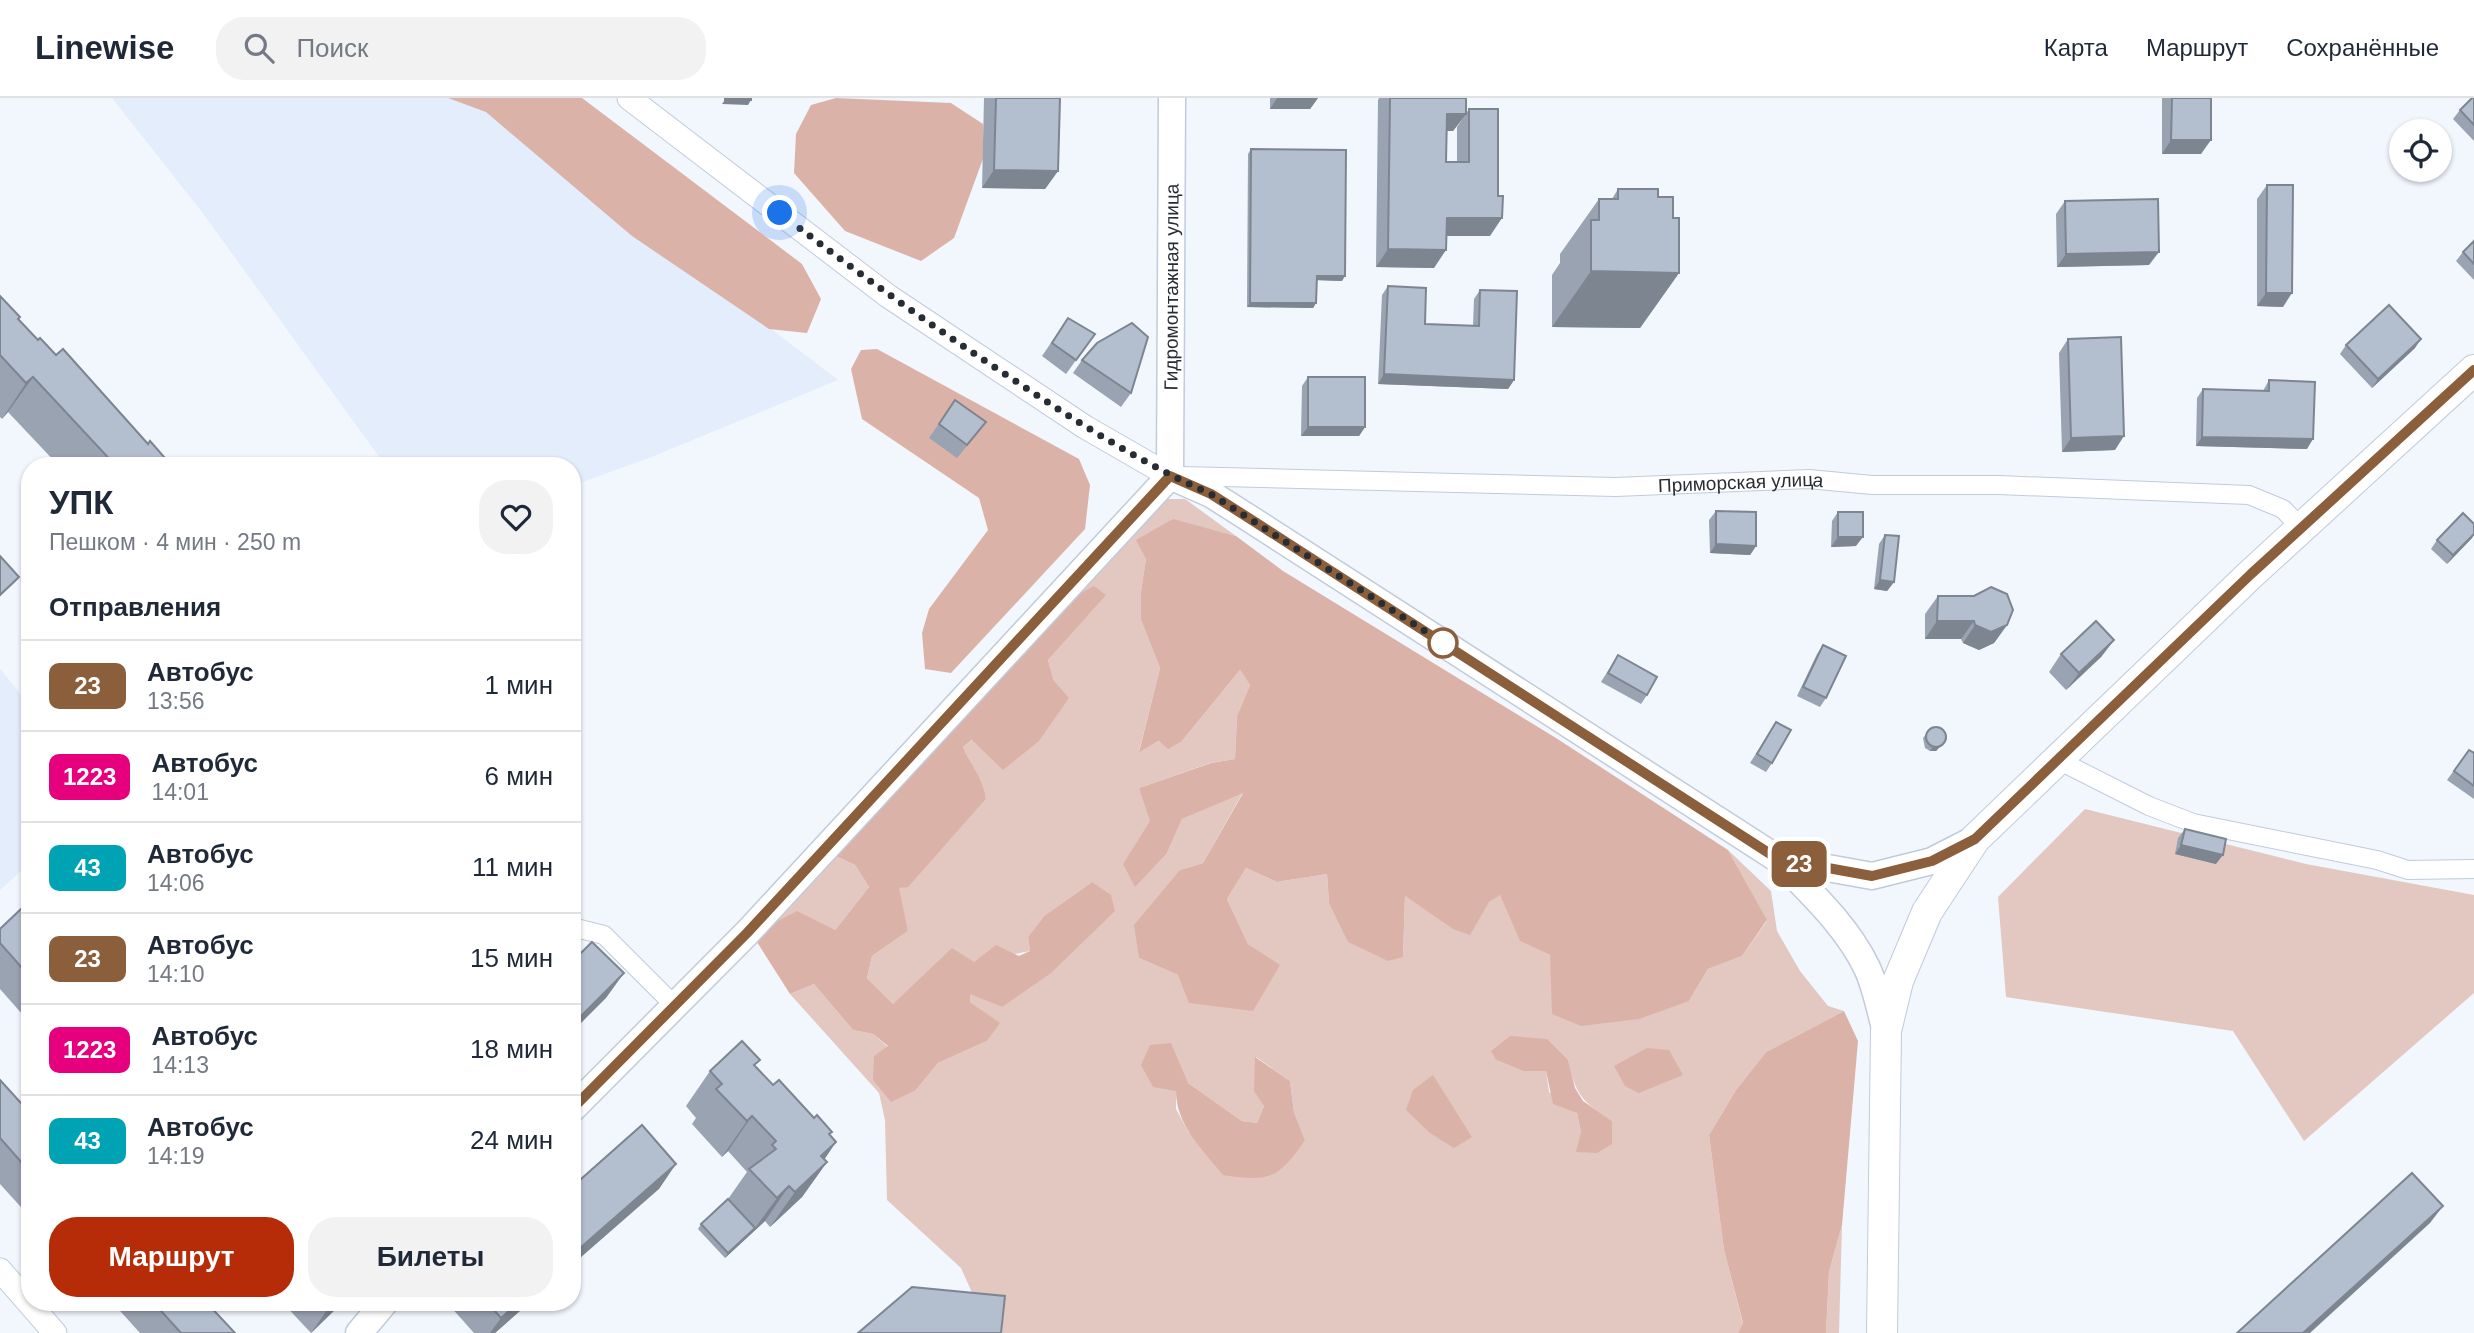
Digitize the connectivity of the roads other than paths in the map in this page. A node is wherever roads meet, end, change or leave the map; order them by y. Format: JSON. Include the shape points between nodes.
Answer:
{"nodes":[{"id":1,"x":629,"y":98,"type":"edge"},
{"id":2,"x":1172,"y":98,"type":"edge"},
{"id":3,"x":2474,"y":370,"type":"edge"},
{"id":4,"x":1170,"y":476,"type":"junction"},
{"id":5,"x":2301,"y":528,"type":"junction"},
{"id":6,"x":2058,"y":760,"type":"junction"},
{"id":7,"x":1975,"y":839,"type":"junction"},
{"id":8,"x":1778,"y":859,"type":"junction"},
{"id":9,"x":2474,"y":869,"type":"edge"},
{"id":10,"x":581,"y":929,"type":"edge"},
{"id":11,"x":674,"y":1005,"type":"junction"},
{"id":12,"x":1886,"y":1031,"type":"junction"},
{"id":13,"x":581,"y":1100,"type":"edge"},
{"id":14,"x":0,"y":1270,"type":"edge"},
{"id":15,"x":21,"y":1294,"type":"edge"},
{"id":16,"x":36,"y":1311,"type":"edge"},
{"id":17,"x":377,"y":1311,"type":"edge"},
{"id":18,"x":55,"y":1333,"type":"edge"},
{"id":19,"x":359,"y":1333,"type":"edge"},
{"id":20,"x":1882,"y":1333,"type":"edge"}],
"edges":[{"from":1,"to":4,"type":"street","via":[[888,296],[1085,427]]},
{"from":2,"to":4,"type":"main road","name":"Гидромонтажная улица"},
{"from":3,"to":5,"type":"highway"},
{"from":4,"to":5,"type":"street","name":"Приморская улица","via":[[1615,487],[1808,479],[1872,485],[2249,495],[2283,509]]},
{"from":4,"to":8,"type":"main road","via":[[1211,494]]},
{"from":4,"to":11,"type":"main road","via":[[747,933]]},
{"from":5,"to":6,"type":"highway"},
{"from":6,"to":7,"type":"highway"},
{"from":6,"to":9,"type":"street","via":[[2193,823],[2408,870]]},
{"from":7,"to":8,"type":"main road","via":[[1932,861],[1872,876]]},
{"from":7,"to":12,"type":"highway","via":[[1927,912],[1898,981]]},
{"from":8,"to":12,"type":"main road","via":[[1853,945],[1868,970]]},
{"from":10,"to":11,"type":"street","via":[[604,935]]},
{"from":11,"to":13,"type":"main road"},
{"from":12,"to":20,"type":"highway"},
{"from":14,"to":15,"type":"street"},
{"from":16,"to":18,"type":"street"},
{"from":17,"to":19,"type":"main road"}]}
